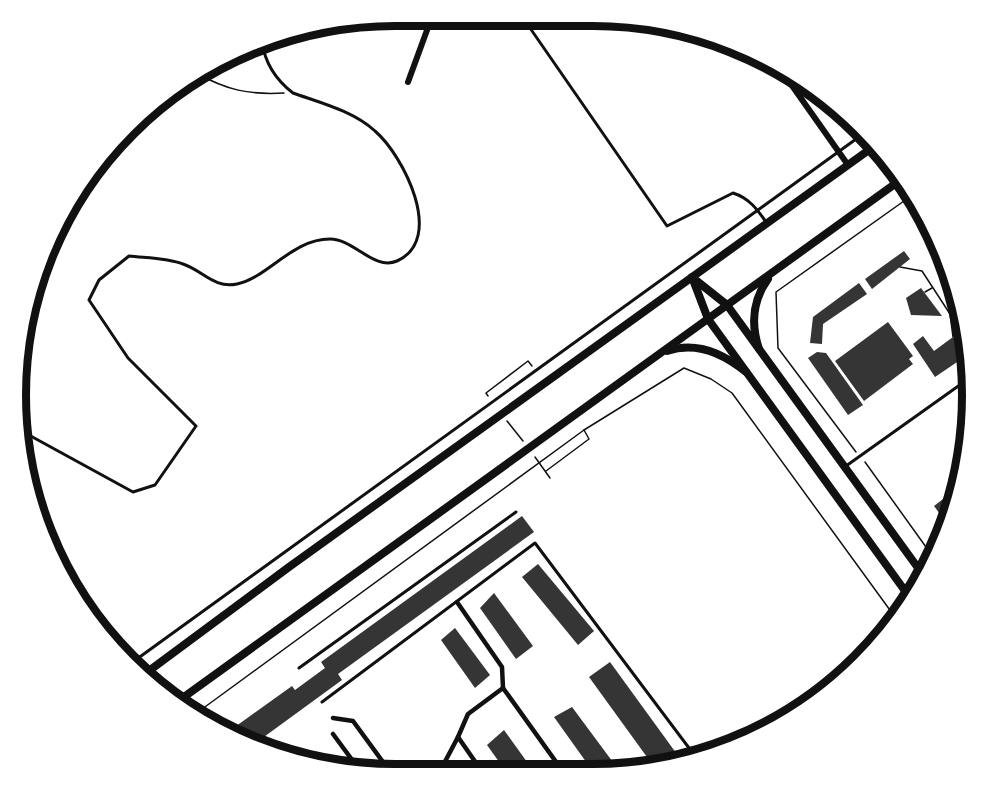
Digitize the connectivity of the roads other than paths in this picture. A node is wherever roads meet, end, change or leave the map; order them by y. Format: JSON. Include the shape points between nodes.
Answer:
{"nodes":[{"id":1,"x":429,"y":26,"type":"edge"},
{"id":2,"x":529,"y":26,"type":"edge"},
{"id":3,"x":265,"y":49,"type":"edge"},
{"id":4,"x":408,"y":82,"type":"dead end"},
{"id":5,"x":789,"y":82,"type":"edge"},
{"id":6,"x":858,"y":138,"type":"edge"},
{"id":7,"x":870,"y":150,"type":"edge"},
{"id":8,"x":838,"y":152,"type":"junction"},
{"id":9,"x":848,"y":165,"type":"junction"},
{"id":10,"x":896,"y":183,"type":"edge"},
{"id":11,"x":758,"y":210,"type":"junction"},
{"id":12,"x":767,"y":223,"type":"junction"},
{"id":13,"x":776,"y":270,"type":"junction"},
{"id":14,"x":692,"y":277,"type":"junction"},
{"id":15,"x":727,"y":305,"type":"junction"},
{"id":16,"x":708,"y":319,"type":"junction"},
{"id":17,"x":759,"y":349,"type":"junction"},
{"id":18,"x":661,"y":353,"type":"junction"},
{"id":19,"x":746,"y":372,"type":"junction"},
{"id":20,"x":962,"y":382,"type":"edge"},
{"id":21,"x":28,"y":435,"type":"edge"},
{"id":22,"x":844,"y":467,"type":"junction"},
{"id":23,"x":516,"y":512,"type":"dead end"},
{"id":24,"x":918,"y":569,"type":"edge"},
{"id":25,"x":905,"y":591,"type":"edge"},
{"id":26,"x":457,"y":602,"type":"junction"},
{"id":27,"x":138,"y":659,"type":"edge"},
{"id":28,"x":299,"y":668,"type":"dead end"},
{"id":29,"x":149,"y":670,"type":"edge"},
{"id":30,"x":503,"y":688,"type":"junction"},
{"id":31,"x":184,"y":697,"type":"edge"},
{"id":32,"x":322,"y":702,"type":"dead end"},
{"id":33,"x":333,"y":718,"type":"dead end"},
{"id":34,"x":333,"y":734,"type":"dead end"},
{"id":35,"x":458,"y":737,"type":"junction"},
{"id":36,"x":688,"y":751,"type":"edge"},
{"id":37,"x":353,"y":761,"type":"edge"},
{"id":38,"x":384,"y":764,"type":"edge"},
{"id":39,"x":444,"y":764,"type":"edge"},
{"id":40,"x":477,"y":764,"type":"edge"},
{"id":41,"x":558,"y":764,"type":"edge"}],
"edges":[{"from":1,"to":4,"type":"street"},
{"from":2,"to":11,"type":"lane","via":[[667,226],[733,193],[744,196]]},
{"from":3,"to":21,"type":"lane","via":[[273,71],[293,93],[359,120],[391,150],[418,207],[420,232],[410,252],[396,262],[384,262],[344,241],[324,240],[288,254],[236,284],[208,280],[184,264],[129,256],[99,280],[89,300],[129,358],[196,426],[155,485],[133,492]]},
{"from":5,"to":8,"type":"street"},
{"from":6,"to":8,"type":"lane"},
{"from":7,"to":9,"type":"main road"},
{"from":8,"to":9,"type":"street"},
{"from":8,"to":11,"type":"lane"},
{"from":9,"to":12,"type":"main road"},
{"from":10,"to":13,"type":"main road"},
{"from":11,"to":12,"type":"lane"},
{"from":11,"to":27,"type":"lane"},
{"from":12,"to":14,"type":"main road"},
{"from":13,"to":15,"type":"main road"},
{"from":13,"to":17,"type":"main road","via":[[756,305],[754,334]]},
{"from":14,"to":15,"type":"street"},
{"from":14,"to":16,"type":"street"},
{"from":14,"to":29,"type":"main road"},
{"from":15,"to":16,"type":"main road"},
{"from":15,"to":17,"type":"street"},
{"from":16,"to":18,"type":"main road"},
{"from":16,"to":19,"type":"street"},
{"from":17,"to":22,"type":"street"},
{"from":18,"to":19,"type":"main road","via":[[684,347],[709,350]]},
{"from":18,"to":31,"type":"main road"},
{"from":19,"to":25,"type":"street"},
{"from":20,"to":22,"type":"lane"},
{"from":22,"to":24,"type":"street"},
{"from":23,"to":28,"type":"lane"},
{"from":26,"to":30,"type":"street","via":[[502,667]]},
{"from":26,"to":32,"type":"lane"},
{"from":26,"to":36,"type":"lane","via":[[535,543]]},
{"from":30,"to":35,"type":"street","via":[[468,714]]},
{"from":30,"to":41,"type":"street"},
{"from":33,"to":38,"type":"street","via":[[353,721]]},
{"from":34,"to":37,"type":"street"},
{"from":35,"to":39,"type":"street"},
{"from":35,"to":40,"type":"street"}]}
